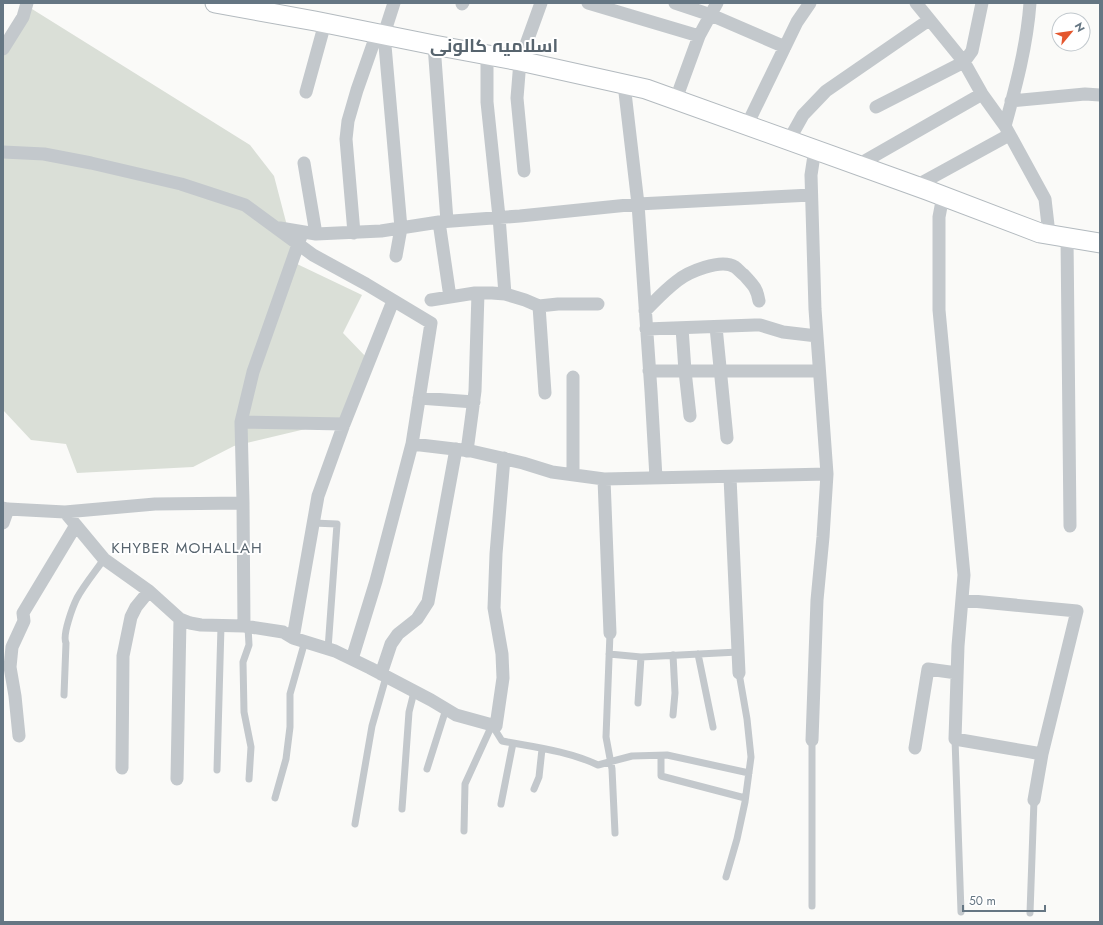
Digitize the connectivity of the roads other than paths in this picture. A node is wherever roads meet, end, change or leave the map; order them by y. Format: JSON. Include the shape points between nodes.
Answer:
{"nodes":[{"id":1,"x":27,"y":3,"type":"edge"},
{"id":2,"x":216,"y":3,"type":"edge"},
{"id":3,"x":394,"y":3,"type":"edge"},
{"id":4,"x":541,"y":3,"type":"edge"},
{"id":5,"x":588,"y":3,"type":"edge"},
{"id":6,"x":675,"y":3,"type":"edge"},
{"id":7,"x":810,"y":3,"type":"edge"},
{"id":8,"x":916,"y":3,"type":"edge"},
{"id":9,"x":982,"y":3,"type":"edge"},
{"id":10,"x":1030,"y":3,"type":"edge"},
{"id":11,"x":714,"y":9,"type":"edge"},
{"id":12,"x":929,"y":20,"type":"junction"},
{"id":13,"x":325,"y":23,"type":"junction"},
{"id":14,"x":380,"y":34,"type":"junction"},
{"id":15,"x":700,"y":36,"type":"junction"},
{"id":16,"x":434,"y":45,"type":"junction"},
{"id":17,"x":785,"y":47,"type":"junction"},
{"id":18,"x":3,"y":49,"type":"edge"},
{"id":19,"x":487,"y":54,"type":"junction"},
{"id":20,"x":520,"y":61,"type":"junction"},
{"id":21,"x":964,"y":62,"type":"junction"},
{"id":22,"x":624,"y":84,"type":"junction"},
{"id":23,"x":306,"y":92,"type":"dead end"},
{"id":24,"x":982,"y":94,"type":"junction"},
{"id":25,"x":1100,"y":95,"type":"edge"},
{"id":26,"x":676,"y":99,"type":"junction"},
{"id":27,"x":1011,"y":101,"type":"junction"},
{"id":28,"x":876,"y":107,"type":"dead end"},
{"id":29,"x":747,"y":125,"type":"junction"},
{"id":30,"x":1007,"y":130,"type":"junction"},
{"id":31,"x":789,"y":140,"type":"junction"},
{"id":32,"x":815,"y":149,"type":"junction"},
{"id":33,"x":3,"y":152,"type":"edge"},
{"id":34,"x":304,"y":163,"type":"dead end"},
{"id":35,"x":858,"y":165,"type":"junction"},
{"id":36,"x":524,"y":171,"type":"dead end"},
{"id":37,"x":916,"y":186,"type":"junction"},
{"id":38,"x":811,"y":195,"type":"junction"},
{"id":39,"x":944,"y":196,"type":"junction"},
{"id":40,"x":638,"y":204,"type":"junction"},
{"id":41,"x":499,"y":217,"type":"junction"},
{"id":42,"x":443,"y":221,"type":"junction"},
{"id":43,"x":401,"y":228,"type":"junction"},
{"id":44,"x":354,"y":232,"type":"junction"},
{"id":45,"x":316,"y":234,"type":"junction"},
{"id":46,"x":1058,"y":236,"type":"junction"},
{"id":47,"x":300,"y":238,"type":"junction"},
{"id":48,"x":1100,"y":243,"type":"edge"},
{"id":49,"x":396,"y":256,"type":"dead end"},
{"id":50,"x":478,"y":293,"type":"junction"},
{"id":51,"x":505,"y":294,"type":"junction"},
{"id":52,"x":450,"y":297,"type":"junction"},
{"id":53,"x":431,"y":300,"type":"dead end"},
{"id":54,"x":393,"y":301,"type":"junction"},
{"id":55,"x":759,"y":301,"type":"dead end"},
{"id":56,"x":598,"y":304,"type":"dead end"},
{"id":57,"x":539,"y":306,"type":"junction"},
{"id":58,"x":645,"y":311,"type":"junction"},
{"id":59,"x":716,"y":327,"type":"junction"},
{"id":60,"x":682,"y":328,"type":"junction"},
{"id":61,"x":646,"y":329,"type":"junction"},
{"id":62,"x":817,"y":336,"type":"junction"},
{"id":63,"x":650,"y":371,"type":"junction"},
{"id":64,"x":685,"y":371,"type":"junction"},
{"id":65,"x":720,"y":371,"type":"junction"},
{"id":66,"x":819,"y":371,"type":"junction"},
{"id":67,"x":573,"y":377,"type":"dead end"},
{"id":68,"x":545,"y":393,"type":"dead end"},
{"id":69,"x":419,"y":398,"type":"junction"},
{"id":70,"x":474,"y":402,"type":"junction"},
{"id":71,"x":690,"y":416,"type":"dead end"},
{"id":72,"x":241,"y":422,"type":"junction"},
{"id":73,"x":344,"y":424,"type":"junction"},
{"id":74,"x":726,"y":438,"type":"dead end"},
{"id":75,"x":412,"y":444,"type":"junction"},
{"id":76,"x":461,"y":450,"type":"junction"},
{"id":77,"x":504,"y":458,"type":"junction"},
{"id":78,"x":827,"y":474,"type":"junction"},
{"id":79,"x":573,"y":475,"type":"junction"},
{"id":80,"x":730,"y":477,"type":"junction"},
{"id":81,"x":656,"y":478,"type":"junction"},
{"id":82,"x":604,"y":479,"type":"junction"},
{"id":83,"x":243,"y":503,"type":"junction"},
{"id":84,"x":6,"y":508,"type":"edge"},
{"id":85,"x":65,"y":512,"type":"junction"},
{"id":86,"x":3,"y":522,"type":"edge"},
{"id":87,"x":313,"y":523,"type":"junction"},
{"id":88,"x":76,"y":525,"type":"junction"},
{"id":89,"x":1070,"y":526,"type":"dead end"},
{"id":90,"x":104,"y":559,"type":"junction"},
{"id":91,"x":149,"y":591,"type":"junction"},
{"id":92,"x":962,"y":600,"type":"junction"},
{"id":93,"x":180,"y":619,"type":"junction"},
{"id":94,"x":221,"y":626,"type":"junction"},
{"id":95,"x":246,"y":627,"type":"junction"},
{"id":96,"x":610,"y":633,"type":"joint"},
{"id":97,"x":299,"y":640,"type":"junction"},
{"id":98,"x":328,"y":649,"type":"junction"},
{"id":99,"x":738,"y":652,"type":"junction"},
{"id":100,"x":609,"y":654,"type":"junction"},
{"id":101,"x":698,"y":654,"type":"junction"},
{"id":102,"x":673,"y":655,"type":"junction"},
{"id":103,"x":641,"y":657,"type":"junction"},
{"id":104,"x":352,"y":659,"type":"junction"},
{"id":105,"x":739,"y":673,"type":"joint"},
{"id":106,"x":957,"y":673,"type":"junction"},
{"id":107,"x":383,"y":675,"type":"junction"},
{"id":108,"x":414,"y":692,"type":"junction"},
{"id":109,"x":64,"y":695,"type":"dead end"},
{"id":110,"x":638,"y":703,"type":"dead end"},
{"id":111,"x":446,"y":709,"type":"junction"},
{"id":112,"x":672,"y":715,"type":"dead end"},
{"id":113,"x":492,"y":725,"type":"junction"},
{"id":114,"x":713,"y":727,"type":"dead end"},
{"id":115,"x":19,"y":736,"type":"dead end"},
{"id":116,"x":955,"y":739,"type":"junction"},
{"id":117,"x":812,"y":740,"type":"joint"},
{"id":118,"x":513,"y":743,"type":"junction"},
{"id":119,"x":915,"y":748,"type":"dead end"},
{"id":120,"x":542,"y":749,"type":"junction"},
{"id":121,"x":1042,"y":754,"type":"junction"},
{"id":122,"x":661,"y":756,"type":"junction"},
{"id":123,"x":611,"y":762,"type":"junction"},
{"id":124,"x":122,"y":768,"type":"dead end"},
{"id":125,"x":427,"y":769,"type":"dead end"},
{"id":126,"x":217,"y":770,"type":"dead end"},
{"id":127,"x":749,"y":773,"type":"junction"},
{"id":128,"x":177,"y":779,"type":"dead end"},
{"id":129,"x":249,"y":779,"type":"dead end"},
{"id":130,"x":534,"y":789,"type":"dead end"},
{"id":131,"x":275,"y":798,"type":"dead end"},
{"id":132,"x":745,"y":798,"type":"junction"},
{"id":133,"x":1034,"y":800,"type":"joint"},
{"id":134,"x":501,"y":804,"type":"dead end"},
{"id":135,"x":402,"y":809,"type":"dead end"},
{"id":136,"x":355,"y":824,"type":"dead end"},
{"id":137,"x":464,"y":831,"type":"dead end"},
{"id":138,"x":615,"y":833,"type":"dead end"},
{"id":139,"x":726,"y":876,"type":"dead end"},
{"id":140,"x":812,"y":906,"type":"dead end"},
{"id":141,"x":961,"y":912,"type":"dead end"},
{"id":142,"x":1030,"y":913,"type":"dead end"}],
"edges":[{"from":1,"to":18,"type":"street","via":[[23,17]]},
{"from":2,"to":13,"type":"street"},
{"from":3,"to":14,"type":"street"},
{"from":4,"to":20,"type":"street"},
{"from":5,"to":15,"type":"street"},
{"from":6,"to":11,"type":"street"},
{"from":7,"to":17,"type":"street"},
{"from":8,"to":12,"type":"street"},
{"from":9,"to":21,"type":"street","via":[[972,51]]},
{"from":10,"to":27,"type":"street"},
{"from":11,"to":15,"type":"street"},
{"from":11,"to":17,"type":"street"},
{"from":12,"to":21,"type":"street"},
{"from":12,"to":31,"type":"street","via":[[826,91],[803,115]]},
{"from":13,"to":14,"type":"street"},
{"from":13,"to":23,"type":"street"},
{"from":14,"to":16,"type":"street"},
{"from":14,"to":43,"type":"street"},
{"from":14,"to":44,"type":"street","via":[[357,90],[348,121],[346,139]]},
{"from":15,"to":26,"type":"street"},
{"from":16,"to":19,"type":"street"},
{"from":16,"to":42,"type":"street"},
{"from":17,"to":29,"type":"street"},
{"from":19,"to":20,"type":"street"},
{"from":19,"to":41,"type":"street","via":[[487,102]]},
{"from":20,"to":22,"type":"street"},
{"from":20,"to":36,"type":"street","via":[[517,98]]},
{"from":21,"to":24,"type":"street"},
{"from":21,"to":28,"type":"street"},
{"from":22,"to":26,"type":"street"},
{"from":22,"to":40,"type":"street"},
{"from":24,"to":30,"type":"street"},
{"from":24,"to":35,"type":"street"},
{"from":25,"to":27,"type":"street","via":[[1085,94]]},
{"from":26,"to":29,"type":"street"},
{"from":27,"to":30,"type":"street"},
{"from":29,"to":31,"type":"street"},
{"from":30,"to":37,"type":"street"},
{"from":30,"to":46,"type":"street","via":[[1045,199]]},
{"from":31,"to":32,"type":"street"},
{"from":32,"to":35,"type":"street"},
{"from":32,"to":38,"type":"street"},
{"from":33,"to":47,"type":"street","via":[[52,156],[181,184],[245,204],[277,227]]},
{"from":34,"to":45,"type":"street"},
{"from":35,"to":37,"type":"street"},
{"from":37,"to":39,"type":"street"},
{"from":38,"to":40,"type":"street"},
{"from":38,"to":62,"type":"street"},
{"from":39,"to":46,"type":"street","via":[[1040,233]]},
{"from":39,"to":92,"type":"street","via":[[939,217],[939,310],[964,575]]},
{"from":40,"to":41,"type":"street"},
{"from":40,"to":58,"type":"street"},
{"from":41,"to":42,"type":"street"},
{"from":41,"to":51,"type":"street"},
{"from":42,"to":43,"type":"street"},
{"from":42,"to":52,"type":"street"},
{"from":43,"to":44,"type":"street"},
{"from":43,"to":49,"type":"street"},
{"from":44,"to":45,"type":"street"},
{"from":45,"to":47,"type":"street"},
{"from":46,"to":48,"type":"street"},
{"from":46,"to":89,"type":"street"},
{"from":47,"to":54,"type":"street","via":[[313,255]]},
{"from":47,"to":72,"type":"street","via":[[252,372]]},
{"from":50,"to":51,"type":"street"},
{"from":50,"to":52,"type":"street"},
{"from":50,"to":70,"type":"street"},
{"from":51,"to":57,"type":"street"},
{"from":52,"to":53,"type":"street"},
{"from":54,"to":69,"type":"street","via":[[431,323]]},
{"from":54,"to":73,"type":"street"},
{"from":55,"to":58,"type":"street","via":[[757,291],[751,283],[734,266],[727,264],[699,269],[683,276]]},
{"from":56,"to":57,"type":"street"},
{"from":57,"to":68,"type":"street"},
{"from":58,"to":61,"type":"street"},
{"from":59,"to":60,"type":"street"},
{"from":59,"to":62,"type":"street","via":[[755,325],[783,332]]},
{"from":59,"to":65,"type":"street"},
{"from":60,"to":61,"type":"street"},
{"from":60,"to":64,"type":"street"},
{"from":61,"to":63,"type":"street"},
{"from":62,"to":66,"type":"street"},
{"from":63,"to":64,"type":"street"},
{"from":63,"to":81,"type":"street"},
{"from":64,"to":65,"type":"street"},
{"from":64,"to":71,"type":"street"},
{"from":65,"to":66,"type":"street"},
{"from":65,"to":74,"type":"street"},
{"from":66,"to":78,"type":"street"},
{"from":67,"to":79,"type":"street"},
{"from":69,"to":70,"type":"street"},
{"from":69,"to":75,"type":"street"},
{"from":70,"to":76,"type":"street"},
{"from":72,"to":73,"type":"street"},
{"from":72,"to":83,"type":"street"},
{"from":73,"to":87,"type":"street","via":[[318,496]]},
{"from":75,"to":76,"type":"street"},
{"from":75,"to":104,"type":"street","via":[[376,581]]},
{"from":76,"to":77,"type":"street"},
{"from":76,"to":107,"type":"street","via":[[428,602],[417,619],[398,634],[391,644]]},
{"from":77,"to":79,"type":"street","via":[[552,472]]},
{"from":77,"to":113,"type":"street","via":[[494,608],[502,654],[503,678],[496,726]]},
{"from":78,"to":80,"type":"street"},
{"from":78,"to":117,"type":"street","via":[[817,600]]},
{"from":79,"to":82,"type":"street"},
{"from":80,"to":81,"type":"street"},
{"from":80,"to":99,"type":"street"},
{"from":81,"to":82,"type":"street"},
{"from":82,"to":96,"type":"street"},
{"from":83,"to":85,"type":"street","via":[[154,504]]},
{"from":83,"to":95,"type":"street"},
{"from":84,"to":85,"type":"street"},
{"from":84,"to":86,"type":"street"},
{"from":85,"to":88,"type":"street"},
{"from":87,"to":97,"type":"street"},
{"from":87,"to":98,"type":"lane","via":[[337,524]]},
{"from":88,"to":90,"type":"street"},
{"from":88,"to":115,"type":"street","via":[[23,613],[24,621],[12,647],[10,667]]},
{"from":90,"to":91,"type":"street"},
{"from":90,"to":109,"type":"lane","via":[[77,598],[66,626]]},
{"from":91,"to":93,"type":"street"},
{"from":91,"to":124,"type":"street","via":[[131,617],[123,656]]},
{"from":92,"to":106,"type":"street"},
{"from":92,"to":121,"type":"street","via":[[1077,611]]},
{"from":93,"to":94,"type":"street","via":[[201,625]]},
{"from":93,"to":128,"type":"street"},
{"from":94,"to":95,"type":"street"},
{"from":94,"to":126,"type":"lane"},
{"from":95,"to":97,"type":"street","via":[[283,632]]},
{"from":95,"to":129,"type":"lane","via":[[249,645],[243,662],[244,712],[251,747]]},
{"from":96,"to":100,"type":"lane"},
{"from":97,"to":98,"type":"street"},
{"from":97,"to":131,"type":"lane","via":[[290,694],[290,727],[286,759]]},
{"from":98,"to":104,"type":"street"},
{"from":99,"to":101,"type":"lane"},
{"from":99,"to":105,"type":"street"},
{"from":100,"to":103,"type":"lane"},
{"from":100,"to":123,"type":"lane","via":[[606,737]]},
{"from":101,"to":102,"type":"lane"},
{"from":101,"to":114,"type":"lane"},
{"from":102,"to":103,"type":"lane"},
{"from":102,"to":112,"type":"lane","via":[[675,693]]},
{"from":103,"to":110,"type":"lane"},
{"from":104,"to":107,"type":"street"},
{"from":105,"to":127,"type":"lane","via":[[751,757]]},
{"from":106,"to":116,"type":"street"},
{"from":106,"to":119,"type":"street","via":[[928,669]]},
{"from":107,"to":108,"type":"street"},
{"from":107,"to":136,"type":"lane"},
{"from":108,"to":111,"type":"street"},
{"from":108,"to":135,"type":"lane","via":[[409,712]]},
{"from":111,"to":113,"type":"street","via":[[456,715]]},
{"from":111,"to":125,"type":"lane"},
{"from":113,"to":118,"type":"lane","via":[[502,741]]},
{"from":113,"to":137,"type":"lane","via":[[465,784]]},
{"from":116,"to":121,"type":"street"},
{"from":116,"to":141,"type":"lane"},
{"from":117,"to":140,"type":"lane"},
{"from":118,"to":120,"type":"lane"},
{"from":118,"to":134,"type":"lane"},
{"from":120,"to":123,"type":"lane","via":[[598,765]]},
{"from":120,"to":130,"type":"lane","via":[[539,777]]},
{"from":121,"to":133,"type":"street"},
{"from":122,"to":123,"type":"lane","via":[[632,756]]},
{"from":122,"to":127,"type":"lane","via":[[667,755]]},
{"from":122,"to":132,"type":"lane","via":[[661,776]]},
{"from":123,"to":138,"type":"lane"},
{"from":127,"to":132,"type":"lane"},
{"from":132,"to":139,"type":"lane"},
{"from":133,"to":142,"type":"lane"}]}
